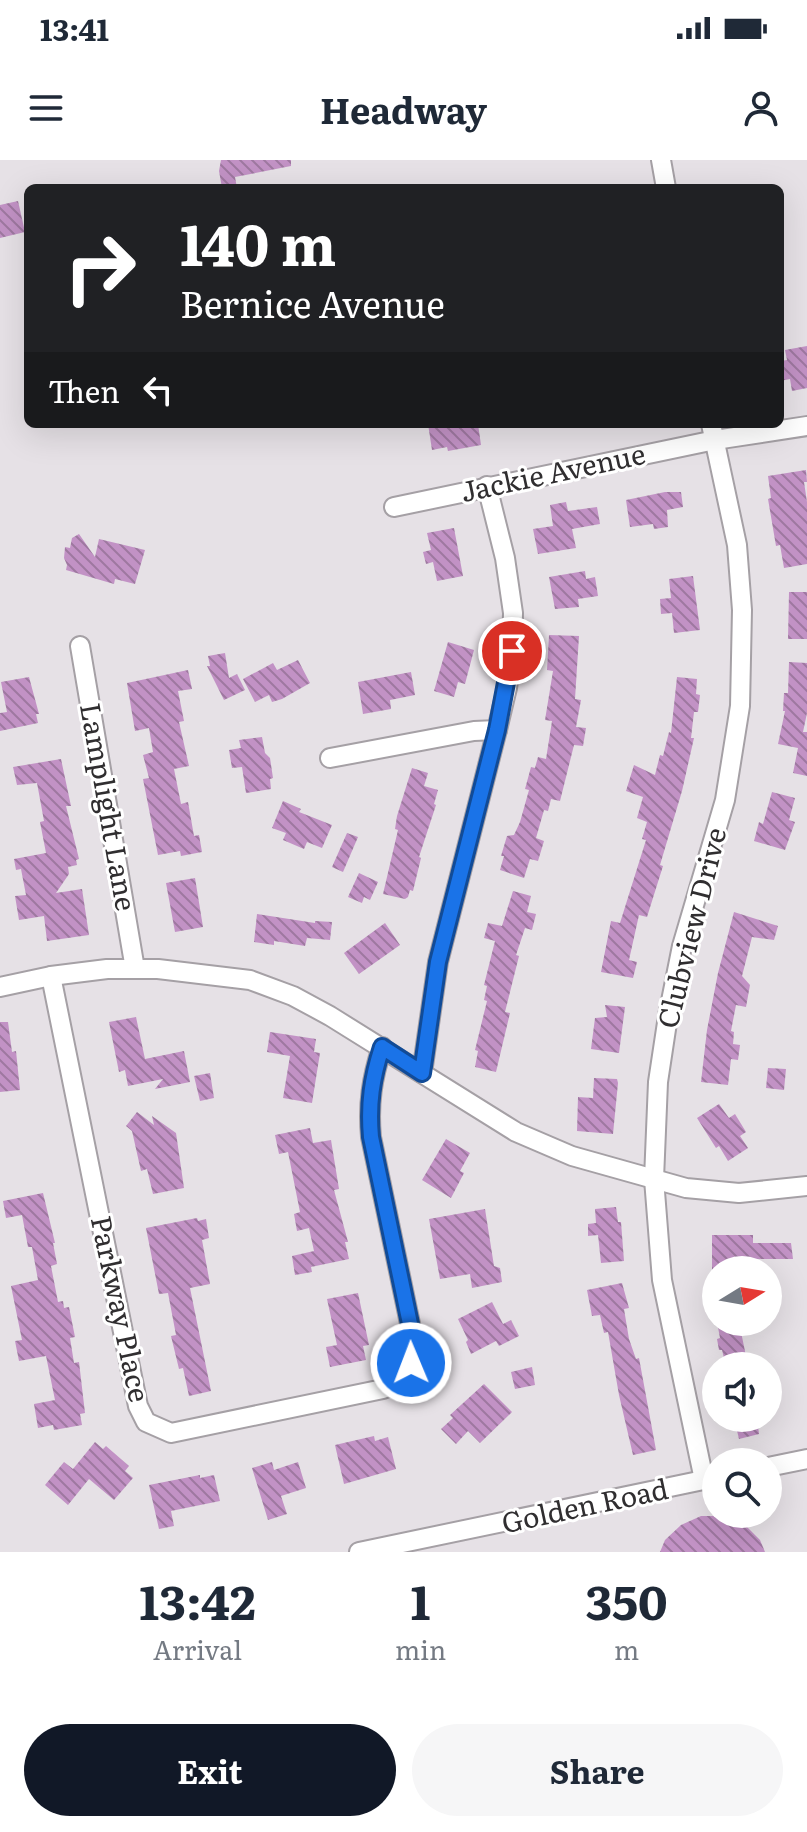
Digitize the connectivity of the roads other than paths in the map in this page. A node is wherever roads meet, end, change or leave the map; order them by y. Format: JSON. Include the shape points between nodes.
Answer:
{"nodes":[{"id":1,"x":661,"y":160,"type":"edge"},
{"id":2,"x":665,"y":184,"type":"edge"},
{"id":3,"x":807,"y":426,"type":"edge"},
{"id":4,"x":784,"y":427,"type":"edge"},
{"id":5,"x":776,"y":428,"type":"edge"},
{"id":6,"x":713,"y":432,"type":"edge"},
{"id":7,"x":487,"y":486,"type":"junction"},
{"id":8,"x":394,"y":507,"type":"dead end"},
{"id":9,"x":80,"y":646,"type":"dead end"},
{"id":10,"x":497,"y":730,"type":"junction"},
{"id":11,"x":330,"y":758,"type":"dead end"},
{"id":12,"x":135,"y":969,"type":"junction"},
{"id":13,"x":51,"y":976,"type":"junction"},
{"id":14,"x":0,"y":987,"type":"edge"},
{"id":15,"x":382,"y":1047,"type":"junction"},
{"id":16,"x":422,"y":1073,"type":"junction"},
{"id":17,"x":654,"y":1179,"type":"junction"},
{"id":18,"x":807,"y":1186,"type":"edge"},
{"id":19,"x":703,"y":1448,"type":"edge"},
{"id":20,"x":807,"y":1459,"type":"edge"},
{"id":21,"x":782,"y":1464,"type":"edge"},
{"id":22,"x":702,"y":1481,"type":"edge"},
{"id":23,"x":359,"y":1552,"type":"edge"}],
"edges":[{"from":1,"to":2,"type":"street"},
{"from":3,"to":4,"type":"street","name":"Jackie Avenue"},
{"from":5,"to":6,"type":"street","name":"Jackie Avenue"},
{"from":6,"to":7,"type":"street","name":"Jackie Avenue"},
{"from":6,"to":17,"type":"street","name":"Clubview Drive","via":[[737,545],[740,706],[725,800],[682,946],[668,1016],[658,1082]]},
{"from":7,"to":8,"type":"street","name":"Jackie Avenue"},
{"from":7,"to":10,"type":"street","via":[[513,613],[507,688]]},
{"from":9,"to":12,"type":"street","name":"Lamplight Lane"},
{"from":10,"to":11,"type":"street"},
{"from":10,"to":16,"type":"street","via":[[438,962]]},
{"from":12,"to":13,"type":"street"},
{"from":12,"to":15,"type":"street","via":[[250,980],[293,996]]},
{"from":13,"to":14,"type":"street"},
{"from":13,"to":15,"type":"street","name":"Parkway Place","via":[[138,1406],[146,1422],[171,1433],[403,1381],[413,1338],[368,1109]]},
{"from":15,"to":16,"type":"street"},
{"from":16,"to":17,"type":"street","via":[[516,1132],[572,1156]]},
{"from":17,"to":18,"type":"street","via":[[739,1193]]},
{"from":17,"to":19,"type":"street","name":"Clubview Drive","via":[[662,1280]]},
{"from":20,"to":21,"type":"street"},
{"from":22,"to":23,"type":"street","name":"Golden Road"}]}
